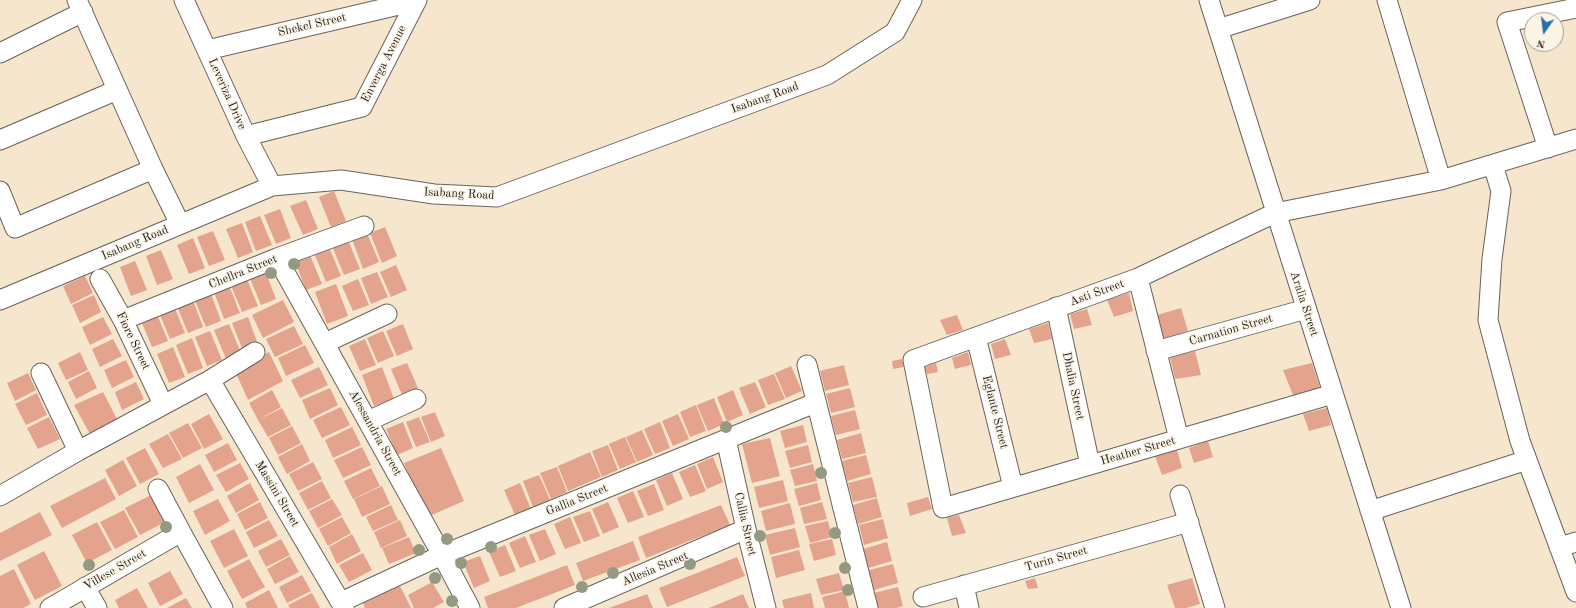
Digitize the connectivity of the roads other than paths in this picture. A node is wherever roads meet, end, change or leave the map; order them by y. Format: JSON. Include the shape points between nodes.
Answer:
{"nodes":[{"id":1,"x":184,"y":0,"type":"edge"},
{"id":2,"x":417,"y":0,"type":"edge"},
{"id":3,"x":912,"y":0,"type":"edge"},
{"id":4,"x":1209,"y":0,"type":"edge"},
{"id":5,"x":1310,"y":0,"type":"edge"},
{"id":6,"x":1387,"y":0,"type":"edge"},
{"id":7,"x":80,"y":6,"type":"edge"},
{"id":8,"x":1576,"y":8,"type":"edge"},
{"id":9,"x":1218,"y":29,"type":"junction"},
{"id":10,"x":207,"y":50,"type":"junction"},
{"id":11,"x":0,"y":53,"type":"edge"},
{"id":12,"x":117,"y":90,"type":"junction"},
{"id":13,"x":246,"y":136,"type":"junction"},
{"id":14,"x":1576,"y":139,"type":"edge"},
{"id":15,"x":0,"y":140,"type":"edge"},
{"id":16,"x":1548,"y":148,"type":"junction"},
{"id":17,"x":1493,"y":165,"type":"junction"},
{"id":18,"x":153,"y":169,"type":"junction"},
{"id":19,"x":1441,"y":180,"type":"junction"},
{"id":20,"x":272,"y":186,"type":"junction"},
{"id":21,"x":0,"y":191,"type":"edge"},
{"id":22,"x":1275,"y":212,"type":"junction"},
{"id":23,"x":180,"y":224,"type":"junction"},
{"id":24,"x":364,"y":226,"type":"dead end"},
{"id":25,"x":277,"y":258,"type":"junction"},
{"id":26,"x":1138,"y":278,"type":"junction"},
{"id":27,"x":100,"y":279,"type":"dead end"},
{"id":28,"x":0,"y":300,"type":"edge"},
{"id":29,"x":1056,"y":307,"type":"junction"},
{"id":30,"x":1306,"y":309,"type":"junction"},
{"id":31,"x":387,"y":314,"type":"dead end"},
{"id":32,"x":123,"y":320,"type":"junction"},
{"id":33,"x":976,"y":337,"type":"junction"},
{"id":34,"x":325,"y":343,"type":"junction"},
{"id":35,"x":1156,"y":350,"type":"junction"},
{"id":36,"x":255,"y":352,"type":"dead end"},
{"id":37,"x":807,"y":365,"type":"dead end"},
{"id":38,"x":41,"y":373,"type":"dead end"},
{"id":39,"x":210,"y":380,"type":"junction"},
{"id":40,"x":1333,"y":394,"type":"junction"},
{"id":41,"x":416,"y":399,"type":"dead end"},
{"id":42,"x":815,"y":403,"type":"junction"},
{"id":43,"x":163,"y":404,"type":"junction"},
{"id":44,"x":368,"y":421,"type":"junction"},
{"id":45,"x":726,"y":439,"type":"junction"},
{"id":46,"x":1180,"y":439,"type":"junction"},
{"id":47,"x":78,"y":451,"type":"junction"},
{"id":48,"x":1526,"y":460,"type":"junction"},
{"id":49,"x":1090,"y":465,"type":"junction"},
{"id":50,"x":1013,"y":487,"type":"junction"},
{"id":51,"x":158,"y":489,"type":"dead end"},
{"id":52,"x":1180,"y":495,"type":"dead end"},
{"id":53,"x":0,"y":496,"type":"edge"},
{"id":54,"x":943,"y":508,"type":"joint"},
{"id":55,"x":1370,"y":511,"type":"junction"},
{"id":56,"x":1189,"y":522,"type":"junction"},
{"id":57,"x":746,"y":529,"type":"junction"},
{"id":58,"x":181,"y":532,"type":"junction"},
{"id":59,"x":1568,"y":545,"type":"edge"},
{"id":60,"x":442,"y":555,"type":"junction"},
{"id":61,"x":964,"y":585,"type":"junction"},
{"id":62,"x":85,"y":587,"type":"junction"},
{"id":63,"x":1576,"y":592,"type":"edge"},
{"id":64,"x":923,"y":596,"type":"dead end"},
{"id":65,"x":343,"y":605,"type":"edge"},
{"id":66,"x":50,"y":608,"type":"edge"},
{"id":67,"x":97,"y":608,"type":"edge"},
{"id":68,"x":223,"y":608,"type":"edge"},
{"id":69,"x":470,"y":608,"type":"edge"},
{"id":70,"x":564,"y":608,"type":"edge"},
{"id":71,"x":766,"y":608,"type":"edge"},
{"id":72,"x":868,"y":608,"type":"edge"},
{"id":73,"x":969,"y":608,"type":"edge"},
{"id":74,"x":1215,"y":608,"type":"edge"},
{"id":75,"x":1401,"y":608,"type":"edge"}],
"edges":[{"from":1,"to":10,"type":"street","name":"Leveriza Drive"},
{"from":2,"to":10,"type":"street","name":"Shekel Street"},
{"from":2,"to":13,"type":"street","name":"Enverga Avenue","via":[[362,107]]},
{"from":3,"to":20,"type":"street","name":"Isabang Road","via":[[895,32],[827,76],[497,197],[434,194],[341,180]]},
{"from":4,"to":9,"type":"street","name":"Aralia Street"},
{"from":5,"to":9,"type":"street"},
{"from":6,"to":19,"type":"street"},
{"from":7,"to":11,"type":"street"},
{"from":7,"to":12,"type":"street"},
{"from":8,"to":16,"type":"street","via":[[1507,22]]},
{"from":9,"to":22,"type":"street","name":"Aralia Street"},
{"from":10,"to":13,"type":"street","name":"Leveriza Drive"},
{"from":12,"to":15,"type":"street"},
{"from":12,"to":18,"type":"street"},
{"from":13,"to":20,"type":"street","name":"Leveriza Drive"},
{"from":14,"to":16,"type":"street","name":"Asti Street"},
{"from":16,"to":17,"type":"street","name":"Asti Street"},
{"from":17,"to":19,"type":"street","name":"Asti Street"},
{"from":17,"to":48,"type":"street","via":[[1501,191],[1492,259],[1488,320]]},
{"from":18,"to":21,"type":"street","via":[[15,228]]},
{"from":18,"to":23,"type":"street"},
{"from":19,"to":22,"type":"street","name":"Asti Street"},
{"from":20,"to":23,"type":"street","name":"Isabang Road"},
{"from":22,"to":26,"type":"street","name":"Asti Street"},
{"from":22,"to":30,"type":"street","name":"Aralia Street"},
{"from":23,"to":28,"type":"street","name":"Isabang Road"},
{"from":24,"to":25,"type":"street","name":"Chellra Street"},
{"from":25,"to":32,"type":"street","name":"Chellra Street"},
{"from":25,"to":34,"type":"street","name":"Alessandria Street"},
{"from":26,"to":29,"type":"street","name":"Asti Street"},
{"from":26,"to":35,"type":"street"},
{"from":27,"to":32,"type":"street","name":"Fiore Street"},
{"from":29,"to":33,"type":"street","name":"Asti Street"},
{"from":29,"to":49,"type":"street","name":"Dhalia Street"},
{"from":30,"to":35,"type":"street","name":"Carnation Street"},
{"from":30,"to":40,"type":"street","name":"Aralia Street"},
{"from":31,"to":34,"type":"street"},
{"from":32,"to":43,"type":"street","name":"Fiore Street"},
{"from":33,"to":50,"type":"street","name":"Eglante Street"},
{"from":33,"to":54,"type":"street","name":"Asti Street","via":[[913,360]]},
{"from":34,"to":44,"type":"street","name":"Alessandria Street"},
{"from":35,"to":46,"type":"street"},
{"from":36,"to":39,"type":"street"},
{"from":37,"to":42,"type":"street"},
{"from":38,"to":47,"type":"street"},
{"from":39,"to":43,"type":"street"},
{"from":39,"to":65,"type":"street","name":"Massini Street"},
{"from":40,"to":46,"type":"street","name":"Heather Street"},
{"from":40,"to":55,"type":"street","name":"Aralia Street"},
{"from":41,"to":44,"type":"street"},
{"from":42,"to":45,"type":"street","name":"Gallia Street"},
{"from":42,"to":72,"type":"street"},
{"from":43,"to":47,"type":"street"},
{"from":44,"to":60,"type":"street","name":"Alessandria Street"},
{"from":45,"to":57,"type":"street","name":"Callia Street"},
{"from":45,"to":60,"type":"street","name":"Gallia Street"},
{"from":46,"to":49,"type":"street","name":"Heather Street"},
{"from":47,"to":53,"type":"street"},
{"from":48,"to":55,"type":"street"},
{"from":48,"to":59,"type":"street"},
{"from":49,"to":50,"type":"street","name":"Heather Street"},
{"from":50,"to":54,"type":"street","name":"Heather Street"},
{"from":51,"to":58,"type":"street"},
{"from":52,"to":56,"type":"street"},
{"from":55,"to":75,"type":"street","name":"Aralia Street"},
{"from":56,"to":61,"type":"street","name":"Turin Street"},
{"from":56,"to":74,"type":"street"},
{"from":57,"to":70,"type":"street","name":"Allesia Street"},
{"from":57,"to":71,"type":"street","name":"Callia Street"},
{"from":58,"to":62,"type":"street","name":"Villese Street"},
{"from":58,"to":68,"type":"street"},
{"from":59,"to":63,"type":"street"},
{"from":60,"to":65,"type":"street","name":"Gallia Street"},
{"from":60,"to":69,"type":"street","name":"Alessandria Street"},
{"from":61,"to":64,"type":"street","name":"Turin Street"},
{"from":61,"to":73,"type":"street"},
{"from":62,"to":66,"type":"street","name":"Villese Street"},
{"from":62,"to":67,"type":"street"}]}
